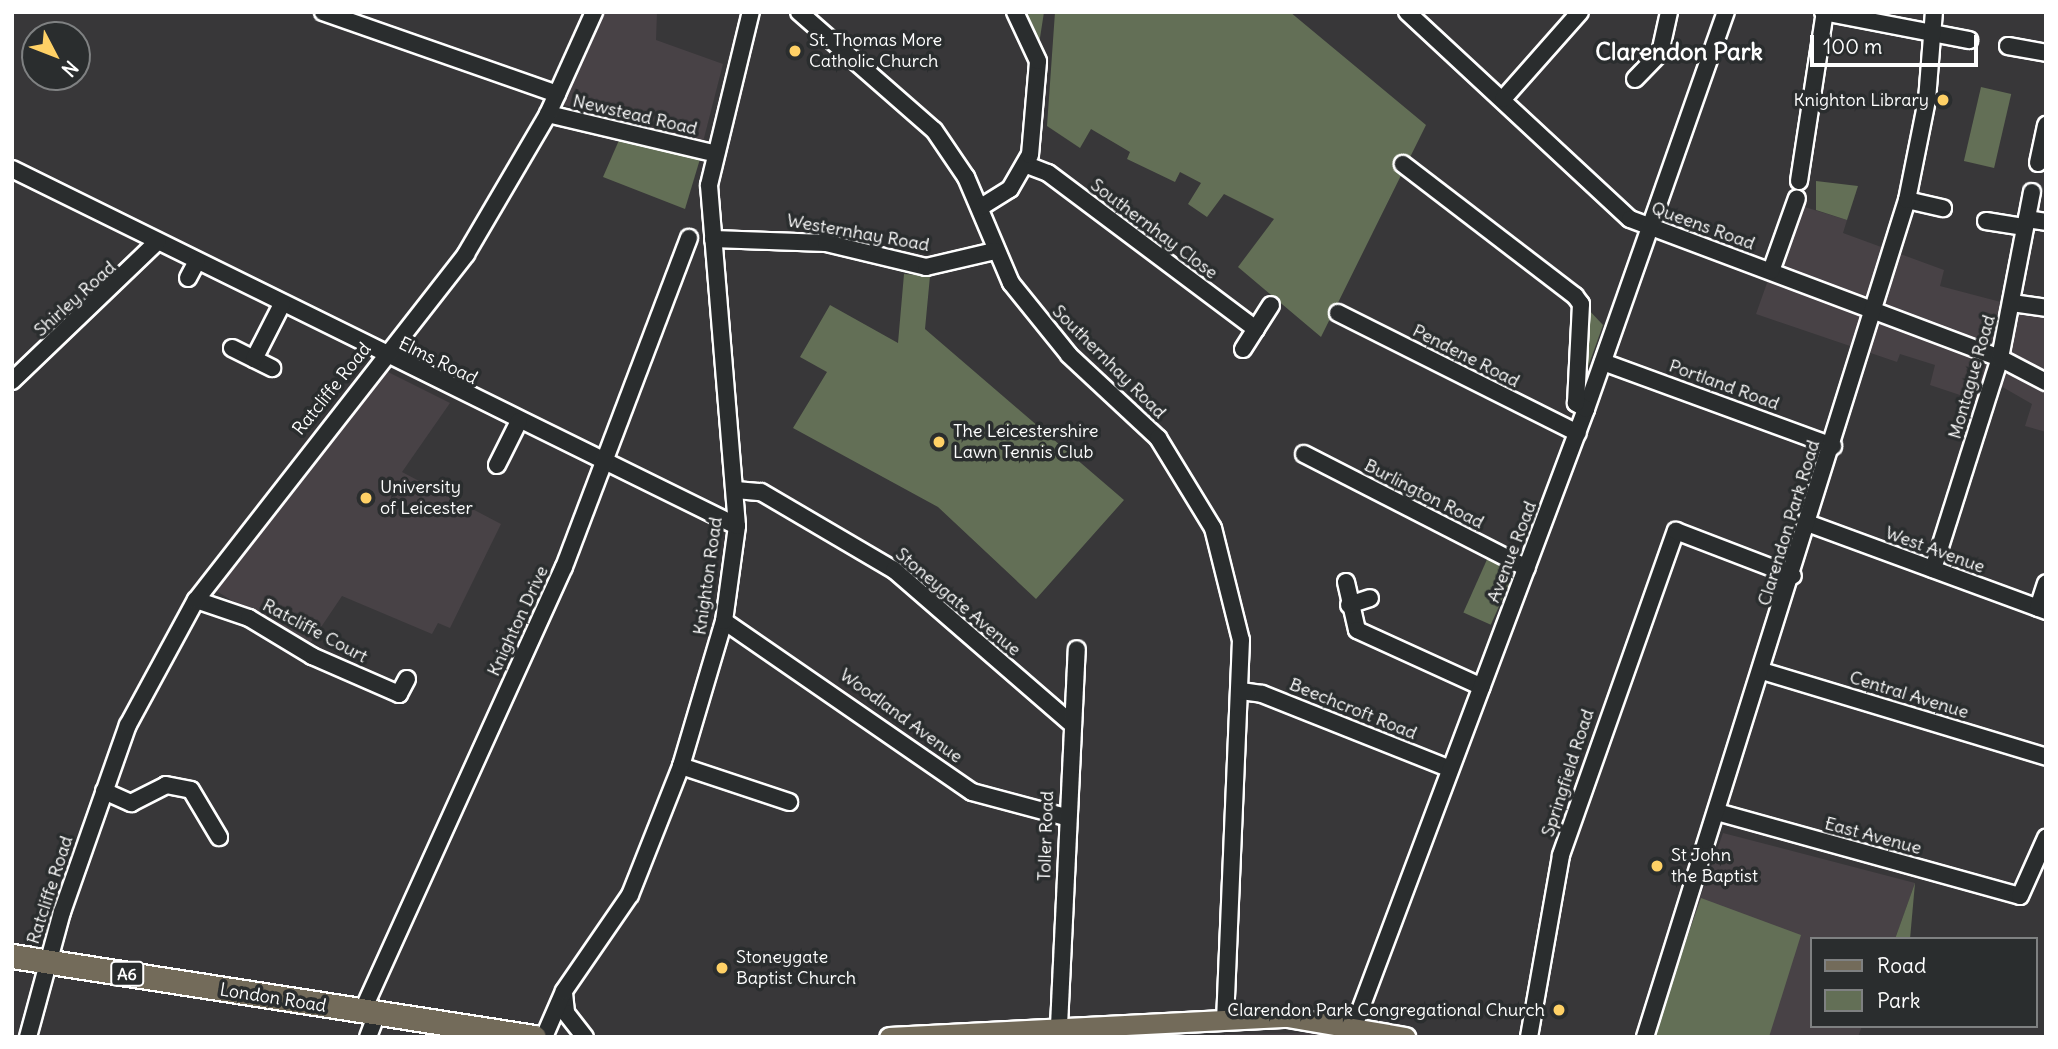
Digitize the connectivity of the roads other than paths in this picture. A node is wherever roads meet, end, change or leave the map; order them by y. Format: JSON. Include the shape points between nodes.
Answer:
{"nodes":[{"id":1,"x":323,"y":12,"type":"edge"},
{"id":2,"x":594,"y":12,"type":"edge"},
{"id":3,"x":751,"y":12,"type":"edge"},
{"id":4,"x":799,"y":12,"type":"edge"},
{"id":5,"x":1015,"y":12,"type":"edge"},
{"id":6,"x":1407,"y":12,"type":"edge"},
{"id":7,"x":1580,"y":12,"type":"edge"},
{"id":8,"x":1669,"y":12,"type":"edge"},
{"id":9,"x":1726,"y":12,"type":"edge"},
{"id":10,"x":1825,"y":12,"type":"edge"},
{"id":11,"x":1934,"y":12,"type":"edge"},
{"id":12,"x":1934,"y":34,"type":"junction"},
{"id":13,"x":1969,"y":40,"type":"dead end"},
{"id":14,"x":2008,"y":46,"type":"dead end"},
{"id":15,"x":2046,"y":53,"type":"edge"},
{"id":16,"x":1635,"y":79,"type":"dead end"},
{"id":17,"x":557,"y":94,"type":"junction"},
{"id":18,"x":1503,"y":99,"type":"junction"},
{"id":19,"x":548,"y":114,"type":"junction"},
{"id":20,"x":2045,"y":134,"type":"edge"},
{"id":21,"x":713,"y":153,"type":"junction"},
{"id":22,"x":2038,"y":163,"type":"dead end"},
{"id":23,"x":1403,"y":164,"type":"dead end"},
{"id":24,"x":1027,"y":165,"type":"junction"},
{"id":25,"x":12,"y":169,"type":"edge"},
{"id":26,"x":1799,"y":181,"type":"dead end"},
{"id":27,"x":2032,"y":191,"type":"dead end"},
{"id":28,"x":1797,"y":198,"type":"dead end"},
{"id":29,"x":1907,"y":200,"type":"junction"},
{"id":30,"x":981,"y":206,"type":"junction"},
{"id":31,"x":1943,"y":208,"type":"dead end"},
{"id":32,"x":1986,"y":221,"type":"dead end"},
{"id":33,"x":2046,"y":222,"type":"edge"},
{"id":34,"x":2026,"y":223,"type":"junction"},
{"id":35,"x":1653,"y":229,"type":"junction"},
{"id":36,"x":688,"y":238,"type":"dead end"},
{"id":37,"x":713,"y":239,"type":"junction"},
{"id":38,"x":158,"y":241,"type":"junction"},
{"id":39,"x":995,"y":251,"type":"junction"},
{"id":40,"x":197,"y":261,"type":"junction"},
{"id":41,"x":1771,"y":271,"type":"junction"},
{"id":42,"x":188,"y":278,"type":"dead end"},
{"id":43,"x":2012,"y":303,"type":"junction"},
{"id":44,"x":282,"y":304,"type":"junction"},
{"id":45,"x":1271,"y":305,"type":"dead end"},
{"id":46,"x":2046,"y":308,"type":"edge"},
{"id":47,"x":1875,"y":309,"type":"junction"},
{"id":48,"x":1338,"y":313,"type":"dead end"},
{"id":49,"x":1256,"y":328,"type":"junction"},
{"id":50,"x":232,"y":348,"type":"dead end"},
{"id":51,"x":1243,"y":349,"type":"dead end"},
{"id":52,"x":383,"y":356,"type":"junction"},
{"id":53,"x":2000,"y":358,"type":"junction"},
{"id":54,"x":254,"y":359,"type":"junction"},
{"id":55,"x":1602,"y":362,"type":"junction"},
{"id":56,"x":272,"y":368,"type":"dead end"},
{"id":57,"x":13,"y":379,"type":"edge"},
{"id":58,"x":2046,"y":382,"type":"edge"},
{"id":59,"x":1586,"y":409,"type":"junction"},
{"id":60,"x":519,"y":421,"type":"junction"},
{"id":61,"x":1578,"y":433,"type":"junction"},
{"id":62,"x":1833,"y":446,"type":"junction"},
{"id":63,"x":1304,"y":454,"type":"dead end"},
{"id":64,"x":602,"y":463,"type":"junction"},
{"id":65,"x":497,"y":465,"type":"dead end"},
{"id":66,"x":736,"y":490,"type":"junction"},
{"id":67,"x":1810,"y":524,"type":"junction"},
{"id":68,"x":737,"y":526,"type":"junction"},
{"id":69,"x":1527,"y":568,"type":"junction"},
{"id":70,"x":1933,"y":569,"type":"junction"},
{"id":71,"x":1793,"y":576,"type":"junction"},
{"id":72,"x":1346,"y":582,"type":"dead end"},
{"id":73,"x":2046,"y":583,"type":"edge"},
{"id":74,"x":1370,"y":598,"type":"dead end"},
{"id":75,"x":197,"y":600,"type":"junction"},
{"id":76,"x":1349,"y":604,"type":"junction"},
{"id":77,"x":2042,"y":610,"type":"edge"},
{"id":78,"x":724,"y":621,"type":"junction"},
{"id":79,"x":1077,"y":649,"type":"dead end"},
{"id":80,"x":1762,"y":671,"type":"junction"},
{"id":81,"x":407,"y":679,"type":"dead end"},
{"id":82,"x":1482,"y":687,"type":"junction"},
{"id":83,"x":1241,"y":691,"type":"junction"},
{"id":84,"x":1072,"y":724,"type":"junction"},
{"id":85,"x":2046,"y":757,"type":"edge"},
{"id":86,"x":681,"y":766,"type":"junction"},
{"id":87,"x":1450,"y":769,"type":"junction"},
{"id":88,"x":104,"y":791,"type":"junction"},
{"id":89,"x":789,"y":802,"type":"dead end"},
{"id":90,"x":1717,"y":812,"type":"junction"},
{"id":91,"x":1065,"y":817,"type":"junction"},
{"id":92,"x":219,"y":837,"type":"dead end"},
{"id":93,"x":2046,"y":838,"type":"edge"},
{"id":94,"x":12,"y":956,"type":"edge"},
{"id":95,"x":47,"y":962,"type":"junction"},
{"id":96,"x":564,"y":991,"type":"junction"},
{"id":97,"x":370,"y":1013,"type":"junction"},
{"id":98,"x":1225,"y":1017,"type":"junction"},
{"id":99,"x":1059,"y":1026,"type":"junction"},
{"id":100,"x":1352,"y":1031,"type":"edge"},
{"id":101,"x":983,"y":1034,"type":"edge"},
{"id":102,"x":28,"y":1037,"type":"edge"},
{"id":103,"x":368,"y":1037,"type":"edge"},
{"id":104,"x":534,"y":1037,"type":"edge"},
{"id":105,"x":544,"y":1037,"type":"edge"},
{"id":106,"x":585,"y":1037,"type":"edge"},
{"id":107,"x":889,"y":1037,"type":"edge"},
{"id":108,"x":1405,"y":1037,"type":"edge"},
{"id":109,"x":1529,"y":1037,"type":"edge"},
{"id":110,"x":1645,"y":1037,"type":"edge"}],
"edges":[{"from":1,"to":17,"type":"street"},
{"from":2,"to":17,"type":"street","name":"Ratcliffe Road"},
{"from":3,"to":21,"type":"street","name":"Knighton Road"},
{"from":4,"to":30,"type":"street","name":"Southernhay Road","via":[[934,130]]},
{"from":5,"to":24,"type":"street","via":[[1039,71]]},
{"from":6,"to":18,"type":"street","name":"Queens Road"},
{"from":7,"to":18,"type":"street"},
{"from":8,"to":16,"type":"street","via":[[1660,53]]},
{"from":9,"to":35,"type":"street","name":"Avenue Road"},
{"from":10,"to":12,"type":"street"},
{"from":10,"to":26,"type":"street"},
{"from":11,"to":12,"type":"street","name":"Clarendon Park Road"},
{"from":12,"to":13,"type":"street"},
{"from":12,"to":29,"type":"street","name":"Clarendon Park Road"},
{"from":14,"to":15,"type":"street"},
{"from":17,"to":19,"type":"street","name":"Ratcliffe Road"},
{"from":18,"to":35,"type":"street","name":"Queens Road","via":[[1612,205]]},
{"from":19,"to":21,"type":"street","name":"Newstead Road"},
{"from":19,"to":52,"type":"street","name":"Ratcliffe Road","via":[[466,254]]},
{"from":20,"to":22,"type":"street"},
{"from":21,"to":37,"type":"street","name":"Knighton Road"},
{"from":23,"to":59,"type":"street","via":[[1581,304],[1576,404]]},
{"from":24,"to":30,"type":"street","via":[[1010,189]]},
{"from":24,"to":49,"type":"street","name":"Southernhay Close","via":[[1048,173]]},
{"from":25,"to":38,"type":"street","name":"Elms Road"},
{"from":27,"to":34,"type":"street","name":"Montague Road"},
{"from":28,"to":41,"type":"street"},
{"from":29,"to":31,"type":"street"},
{"from":29,"to":47,"type":"street","name":"Clarendon Park Road"},
{"from":30,"to":39,"type":"street","name":"Southernhay Road"},
{"from":32,"to":34,"type":"street"},
{"from":33,"to":34,"type":"street"},
{"from":34,"to":43,"type":"street","name":"Montague Road"},
{"from":35,"to":41,"type":"street","name":"Queens Road"},
{"from":35,"to":55,"type":"street","name":"Avenue Road"},
{"from":36,"to":64,"type":"street","name":"Knighton Drive"},
{"from":37,"to":39,"type":"street","name":"Westernhay Road","via":[[826,243],[926,267]]},
{"from":37,"to":66,"type":"street","name":"Knighton Road"},
{"from":38,"to":40,"type":"street","name":"Elms Road"},
{"from":38,"to":57,"type":"street","name":"Shirley Road"},
{"from":39,"to":83,"type":"street","name":"Southernhay Road","via":[[1037,318],[1141,418],[1197,496],[1234,594]]},
{"from":40,"to":42,"type":"street"},
{"from":40,"to":44,"type":"street","name":"Elms Road"},
{"from":41,"to":47,"type":"street","name":"Queens Road"},
{"from":43,"to":46,"type":"street"},
{"from":43,"to":53,"type":"street","name":"Montague Road"},
{"from":44,"to":52,"type":"street","name":"Elms Road"},
{"from":44,"to":54,"type":"street"},
{"from":45,"to":49,"type":"street"},
{"from":47,"to":53,"type":"street","name":"Queens Road"},
{"from":47,"to":62,"type":"street","name":"Clarendon Park Road"},
{"from":48,"to":61,"type":"street","name":"Pendene Road"},
{"from":49,"to":51,"type":"street"},
{"from":50,"to":54,"type":"street"},
{"from":52,"to":60,"type":"street","name":"Elms Road"},
{"from":52,"to":75,"type":"street","name":"Ratcliffe Road"},
{"from":53,"to":58,"type":"street","name":"Queens Road"},
{"from":53,"to":70,"type":"street","name":"Montague Road"},
{"from":54,"to":56,"type":"street"},
{"from":55,"to":59,"type":"street","name":"Avenue Road"},
{"from":55,"to":62,"type":"street","name":"Portland Road"},
{"from":59,"to":61,"type":"street","name":"Avenue Road"},
{"from":60,"to":64,"type":"street","name":"Elms Road"},
{"from":60,"to":65,"type":"street"},
{"from":61,"to":69,"type":"street","name":"Avenue Road"},
{"from":62,"to":67,"type":"street","name":"Clarendon Park Road"},
{"from":63,"to":69,"type":"street","name":"Burlington Road"},
{"from":64,"to":68,"type":"street","name":"Elms Road"},
{"from":64,"to":97,"type":"street","name":"Knighton Drive","via":[[552,595]]},
{"from":66,"to":68,"type":"street","name":"Knighton Road"},
{"from":66,"to":84,"type":"street","name":"Stoneygate Avenue","via":[[761,492],[894,570]]},
{"from":67,"to":70,"type":"street","name":"West Avenue"},
{"from":67,"to":71,"type":"street","name":"Clarendon Park Road"},
{"from":68,"to":78,"type":"street","name":"Knighton Road"},
{"from":69,"to":82,"type":"street","name":"Avenue Road"},
{"from":70,"to":77,"type":"street","name":"West Avenue"},
{"from":71,"to":80,"type":"street","name":"Clarendon Park Road"},
{"from":71,"to":109,"type":"street","name":"Springfield Road","via":[[1676,531],[1561,855]]},
{"from":72,"to":76,"type":"street"},
{"from":73,"to":77,"type":"street"},
{"from":74,"to":76,"type":"street"},
{"from":75,"to":81,"type":"street","name":"Ratcliffe Court","via":[[248,618],[312,656],[399,694]]},
{"from":75,"to":88,"type":"street","name":"Ratcliffe Road","via":[[128,724]]},
{"from":76,"to":82,"type":"street","via":[[1357,630]]},
{"from":78,"to":86,"type":"street","name":"Knighton Road"},
{"from":78,"to":91,"type":"street","name":"Woodland Avenue","via":[[972,792]]},
{"from":79,"to":84,"type":"street","name":"Toller Road"},
{"from":80,"to":85,"type":"street","name":"Central Avenue"},
{"from":80,"to":90,"type":"street","name":"Clarendon Park Road"},
{"from":82,"to":87,"type":"street","name":"Avenue Road"},
{"from":83,"to":87,"type":"street","name":"Beechcroft Road","via":[[1262,694]]},
{"from":83,"to":98,"type":"street","name":"Southernhay Road"},
{"from":84,"to":91,"type":"street","name":"Toller Road"},
{"from":86,"to":89,"type":"street"},
{"from":86,"to":96,"type":"street","name":"Knighton Road","via":[[630,895]]},
{"from":87,"to":100,"type":"street","name":"Avenue Road"},
{"from":88,"to":92,"type":"street","via":[[131,803],[166,785],[185,788],[206,806]]},
{"from":88,"to":95,"type":"street","name":"Ratcliffe Road"},
{"from":90,"to":93,"type":"street","name":"East Avenue","via":[[2020,896]]},
{"from":90,"to":110,"type":"street","name":"Clarendon Park Road"},
{"from":91,"to":99,"type":"street","name":"Toller Road"},
{"from":94,"to":95,"type":"highway","name":"London Road","number":"A6"},
{"from":95,"to":97,"type":"highway","name":"London Road","number":"A6"},
{"from":95,"to":102,"type":"street","name":"Ratcliffe Road"},
{"from":96,"to":105,"type":"street","name":"Knighton Road"},
{"from":96,"to":106,"type":"street","via":[[566,1013]]},
{"from":97,"to":103,"type":"street","name":"Knighton Drive"},
{"from":97,"to":104,"type":"highway","name":"London Road","number":"A6"},
{"from":98,"to":99,"type":"main road"},
{"from":98,"to":100,"type":"main road"},
{"from":99,"to":101,"type":"main road"},
{"from":100,"to":108,"type":"main road"},
{"from":101,"to":107,"type":"main road"}]}
